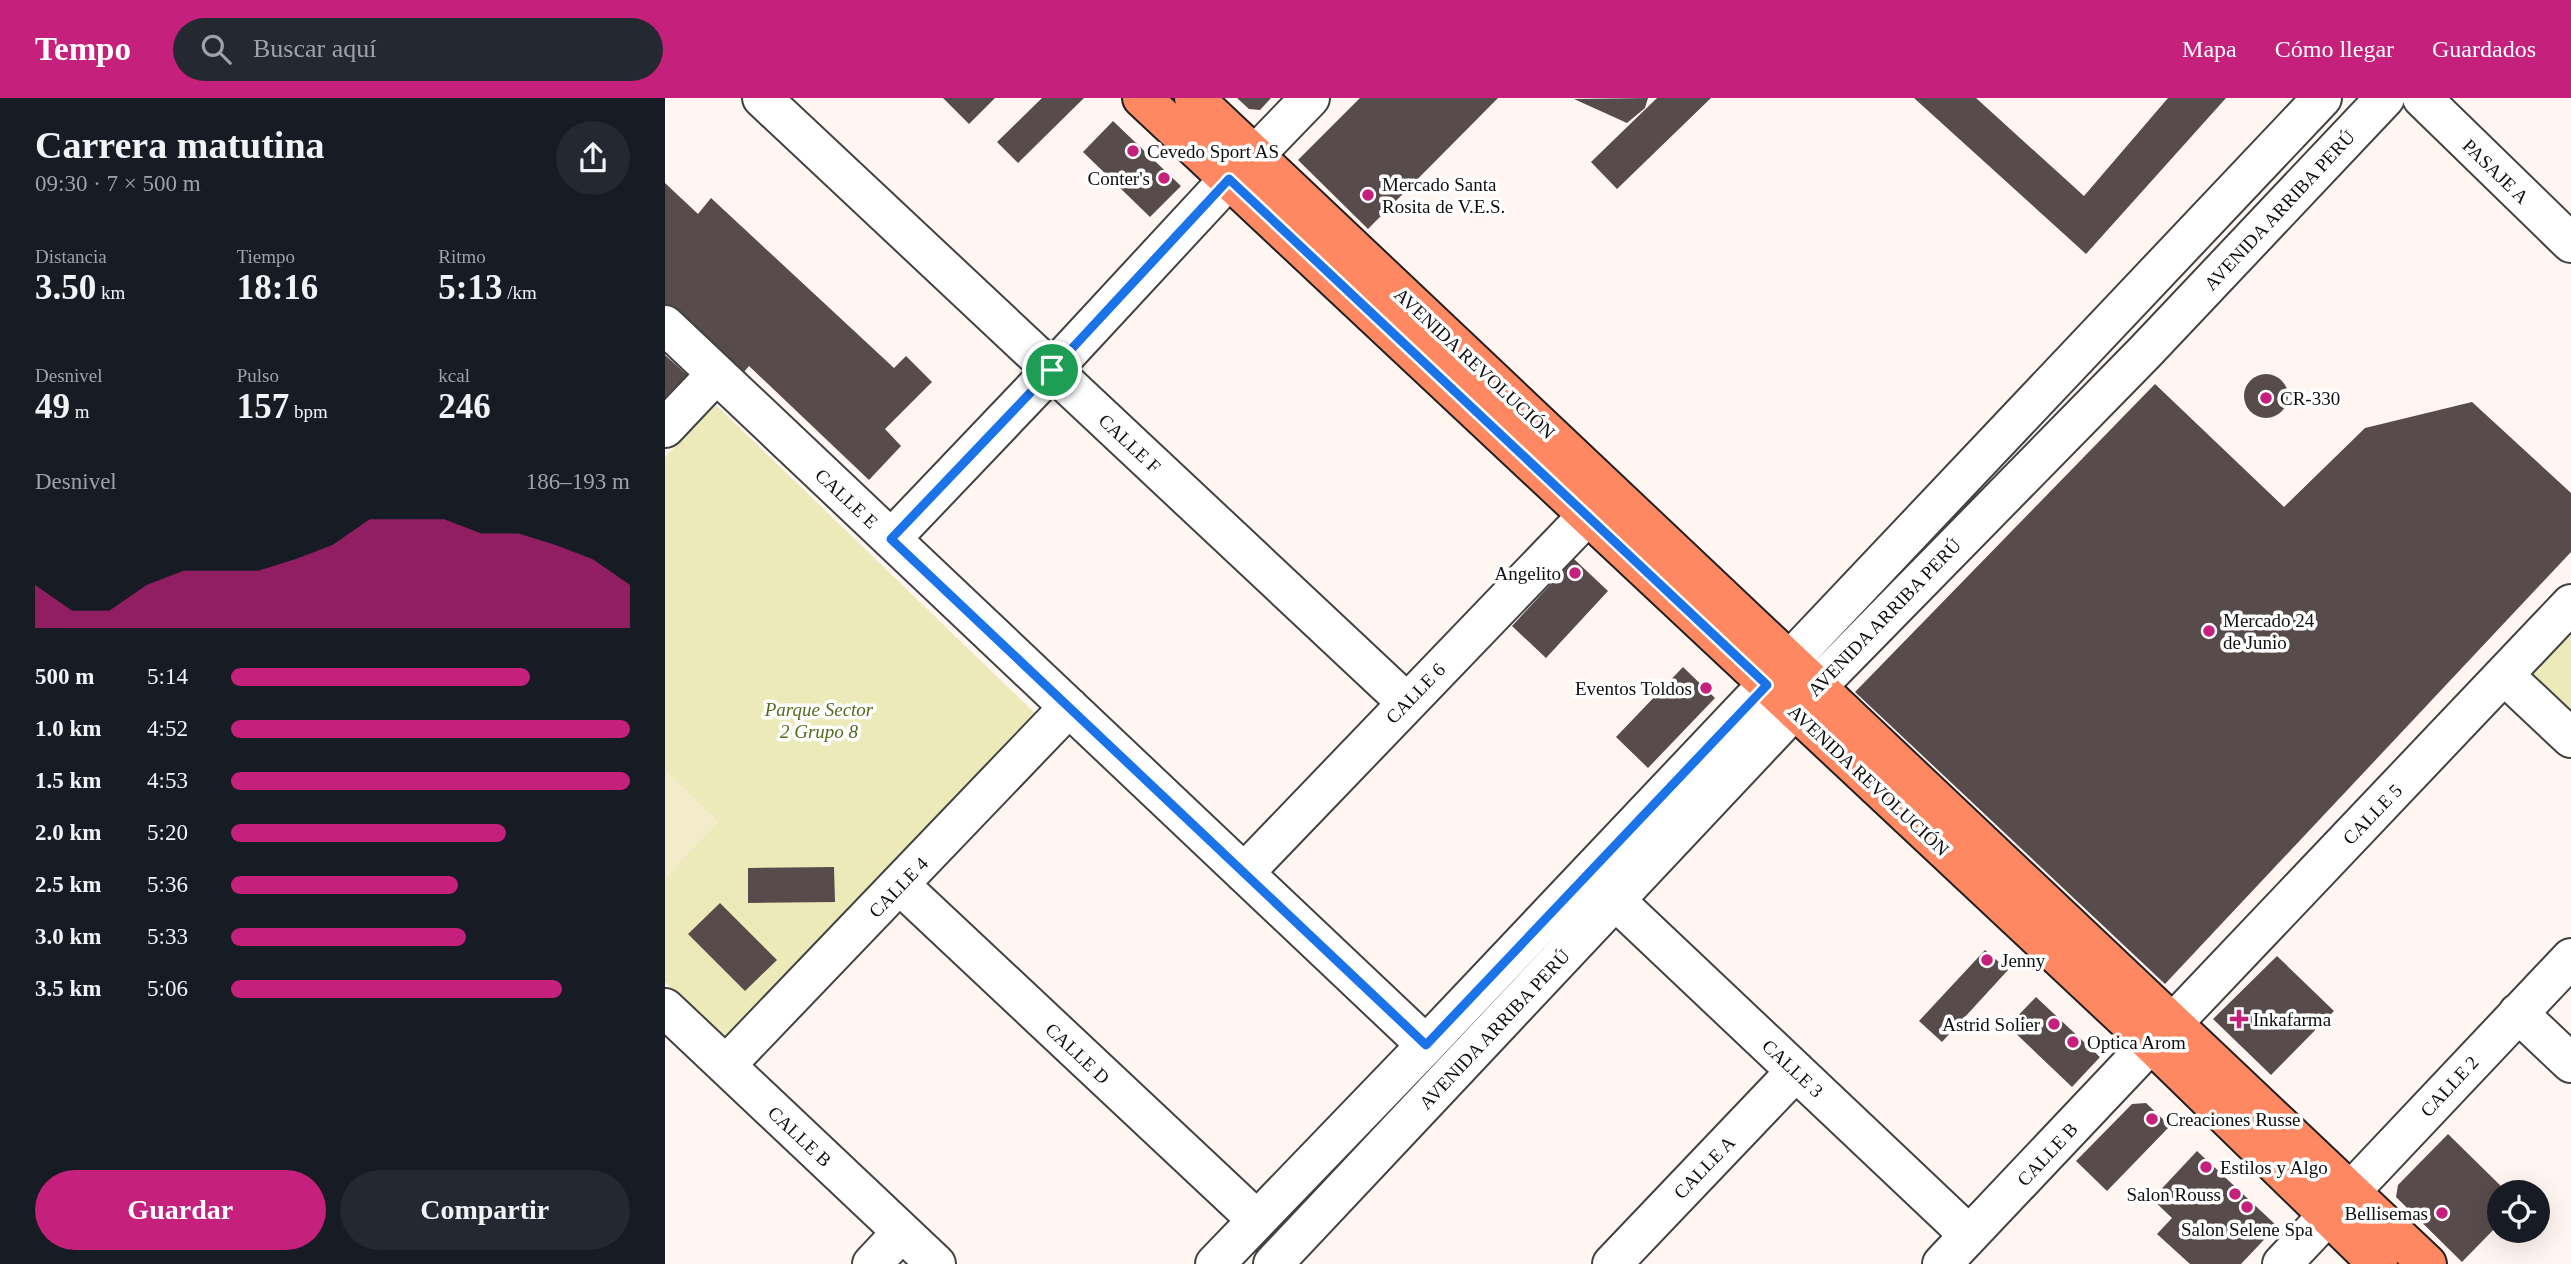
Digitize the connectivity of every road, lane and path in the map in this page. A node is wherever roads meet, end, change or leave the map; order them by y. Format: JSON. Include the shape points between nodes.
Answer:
{"nodes":[{"id":1,"x":762,"y":98,"type":"edge"},
{"id":2,"x":1142,"y":98,"type":"edge"},
{"id":3,"x":1194,"y":98,"type":"edge"},
{"id":4,"x":1310,"y":98,"type":"edge"},
{"id":5,"x":2385,"y":98,"type":"edge"},
{"id":6,"x":2422,"y":98,"type":"edge"},
{"id":7,"x":2314,"y":101,"type":"edge"},
{"id":8,"x":2346,"y":139,"type":"junction"},
{"id":9,"x":1242,"y":167,"type":"junction"},
{"id":10,"x":2571,"y":243,"type":"edge"},
{"id":11,"x":665,"y":325,"type":"edge"},
{"id":12,"x":1052,"y":370,"type":"junction"},
{"id":13,"x":716,"y":374,"type":"junction"},
{"id":14,"x":665,"y":428,"type":"edge"},
{"id":15,"x":1588,"y":515,"type":"junction"},
{"id":16,"x":891,"y":539,"type":"junction"},
{"id":17,"x":2571,"y":604,"type":"edge"},
{"id":18,"x":2504,"y":675,"type":"junction"},
{"id":19,"x":1792,"y":685,"type":"junction"},
{"id":20,"x":1406,"y":702,"type":"junction"},
{"id":21,"x":1069,"y":707,"type":"junction"},
{"id":22,"x":2571,"y":738,"type":"edge"},
{"id":23,"x":1244,"y":873,"type":"junction"},
{"id":24,"x":900,"y":885,"type":"junction"},
{"id":25,"x":1616,"y":901,"type":"junction"},
{"id":26,"x":2571,"y":958,"type":"edge"},
{"id":27,"x":665,"y":1008,"type":"edge"},
{"id":28,"x":2518,"y":1013,"type":"junction"},
{"id":29,"x":2162,"y":1033,"type":"junction"},
{"id":30,"x":1426,"y":1045,"type":"junction"},
{"id":31,"x":2571,"y":1063,"type":"edge"},
{"id":32,"x":726,"y":1065,"type":"junction"},
{"id":33,"x":1796,"y":1071,"type":"junction"},
{"id":34,"x":2339,"y":1203,"type":"junction"},
{"id":35,"x":1257,"y":1220,"type":"junction"},
{"id":36,"x":902,"y":1232,"type":"junction"},
{"id":37,"x":1969,"y":1236,"type":"junction"},
{"id":38,"x":1289,"y":1258,"type":"edge"},
{"id":39,"x":872,"y":1264,"type":"edge"},
{"id":40,"x":936,"y":1264,"type":"edge"},
{"id":41,"x":1215,"y":1264,"type":"edge"},
{"id":42,"x":1612,"y":1264,"type":"edge"},
{"id":43,"x":1942,"y":1264,"type":"edge"},
{"id":44,"x":2282,"y":1264,"type":"edge"},
{"id":45,"x":2378,"y":1264,"type":"edge"},
{"id":46,"x":2427,"y":1264,"type":"edge"}],
"edges":[{"from":1,"to":12,"type":"street","name":"CALLE F"},
{"from":2,"to":9,"type":"main road","name":"AVENIDA REVOLUCIÓN"},
{"from":3,"to":9,"type":"main road","name":"AVENIDA REVOLUCIÓN"},
{"from":4,"to":9,"type":"street"},
{"from":5,"to":8,"type":"street","name":"AVENIDA ARRIBA PERÚ"},
{"from":6,"to":10,"type":"street","name":"PASAJE A"},
{"from":7,"to":8,"type":"street"},
{"from":7,"to":19,"type":"street","name":"AVENIDA ARRIBA PERÚ"},
{"from":8,"to":19,"type":"street","name":"AVENIDA ARRIBA PERÚ","via":[[2145,352]]},
{"from":9,"to":12,"type":"street"},
{"from":9,"to":15,"type":"main road","name":"AVENIDA REVOLUCIÓN"},
{"from":9,"to":19,"type":"main road","name":"AVENIDA REVOLUCIÓN"},
{"from":11,"to":13,"type":"street","name":"CALLE E"},
{"from":12,"to":16,"type":"street"},
{"from":12,"to":20,"type":"street","name":"CALLE F"},
{"from":13,"to":14,"type":"street"},
{"from":13,"to":16,"type":"street","name":"CALLE E"},
{"from":15,"to":19,"type":"main road","name":"AVENIDA REVOLUCIÓN"},
{"from":15,"to":20,"type":"street","name":"CALLE 6"},
{"from":16,"to":21,"type":"street","name":"CALLE E"},
{"from":17,"to":18,"type":"street","name":"CALLE 5"},
{"from":18,"to":22,"type":"street"},
{"from":18,"to":29,"type":"street","name":"CALLE 5"},
{"from":19,"to":25,"type":"street","name":"AVENIDA ARRIBA PERÚ"},
{"from":19,"to":29,"type":"main road","name":"AVENIDA REVOLUCIÓN"},
{"from":19,"to":30,"type":"street","name":"AVENIDA ARRIBA PERÚ"},
{"from":20,"to":23,"type":"street","name":"CALLE 6"},
{"from":21,"to":23,"type":"street","name":"CALLE E"},
{"from":21,"to":24,"type":"street","name":"CALLE 4"},
{"from":23,"to":30,"type":"street","name":"CALLE E"},
{"from":24,"to":32,"type":"street","name":"CALLE 4"},
{"from":24,"to":35,"type":"street","name":"CALLE D"},
{"from":25,"to":33,"type":"street","name":"CALLE 3"},
{"from":25,"to":38,"type":"street","name":"AVENIDA ARRIBA PERÚ"},
{"from":26,"to":28,"type":"street","name":"CALLE 2"},
{"from":27,"to":32,"type":"street","name":"CALLE B"},
{"from":28,"to":31,"type":"street"},
{"from":28,"to":34,"type":"street","name":"CALLE 2"},
{"from":29,"to":34,"type":"main road","name":"AVENIDA REVOLUCIÓN"},
{"from":29,"to":37,"type":"street","name":"CALLE B"},
{"from":30,"to":35,"type":"street","name":"AVENIDA ARRIBA PERÚ"},
{"from":32,"to":36,"type":"street","name":"CALLE B"},
{"from":33,"to":37,"type":"street","name":"CALLE 3"},
{"from":33,"to":42,"type":"street","name":"CALLE A"},
{"from":34,"to":44,"type":"street"},
{"from":34,"to":45,"type":"main road","name":"AVENIDA REVOLUCIÓN"},
{"from":34,"to":46,"type":"main road","name":"AVENIDA REVOLUCIÓN"},
{"from":35,"to":41,"type":"street","name":"AVENIDA ARRIBA PERÚ"},
{"from":36,"to":39,"type":"street"},
{"from":36,"to":40,"type":"street","name":"CALLE B"},
{"from":37,"to":43,"type":"street","name":"CALLE B"}]}
